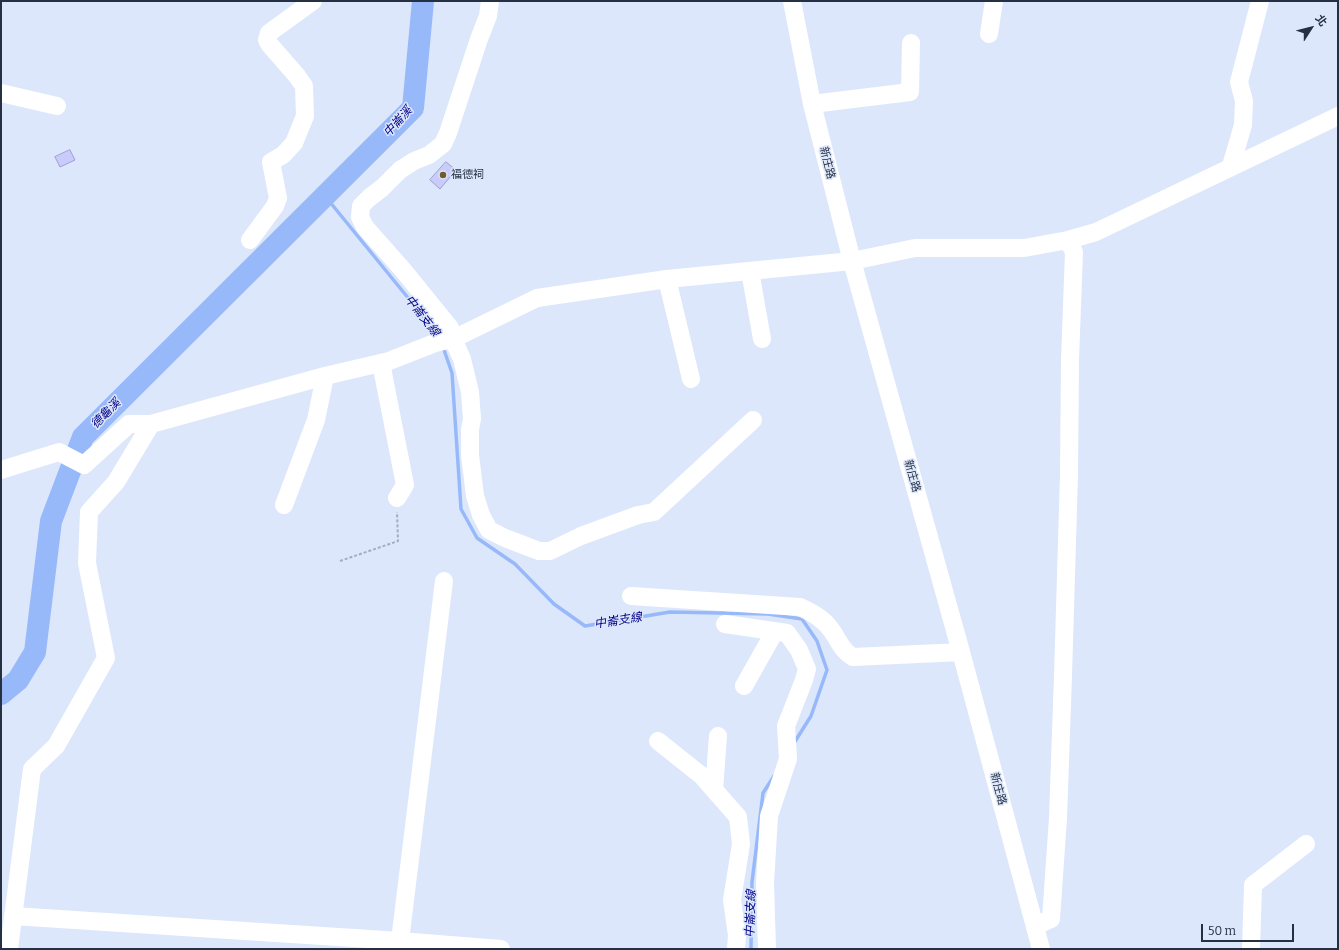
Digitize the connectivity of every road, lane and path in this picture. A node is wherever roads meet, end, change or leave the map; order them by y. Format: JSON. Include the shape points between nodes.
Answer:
{"nodes":[{"id":1,"x":313,"y":1,"type":"edge"},
{"id":2,"x":490,"y":1,"type":"edge"},
{"id":3,"x":792,"y":1,"type":"edge"},
{"id":4,"x":994,"y":1,"type":"edge"},
{"id":5,"x":1260,"y":1,"type":"edge"},
{"id":6,"x":989,"y":34,"type":"dead end"},
{"id":7,"x":911,"y":44,"type":"dead end"},
{"id":8,"x":1,"y":93,"type":"edge"},
{"id":9,"x":812,"y":104,"type":"junction"},
{"id":10,"x":57,"y":106,"type":"dead end"},
{"id":11,"x":1338,"y":116,"type":"edge"},
{"id":12,"x":1231,"y":166,"type":"junction"},
{"id":13,"x":250,"y":240,"type":"dead end"},
{"id":14,"x":1068,"y":240,"type":"junction"},
{"id":15,"x":852,"y":262,"type":"junction"},
{"id":16,"x":750,"y":271,"type":"junction"},
{"id":17,"x":667,"y":279,"type":"junction"},
{"id":18,"x":453,"y":339,"type":"junction"},
{"id":19,"x":762,"y":339,"type":"dead end"},
{"id":20,"x":381,"y":363,"type":"junction"},
{"id":21,"x":325,"y":376,"type":"junction"},
{"id":22,"x":691,"y":379,"type":"dead end"},
{"id":23,"x":753,"y":420,"type":"dead end"},
{"id":24,"x":151,"y":424,"type":"junction"},
{"id":25,"x":1,"y":470,"type":"edge"},
{"id":26,"x":397,"y":498,"type":"joint"},
{"id":27,"x":284,"y":505,"type":"dead end"},
{"id":28,"x":340,"y":561,"type":"dead end"},
{"id":29,"x":444,"y":581,"type":"dead end"},
{"id":30,"x":630,"y":596,"type":"dead end"},
{"id":31,"x":725,"y":624,"type":"dead end"},
{"id":32,"x":775,"y":631,"type":"junction"},
{"id":33,"x":961,"y":652,"type":"junction"},
{"id":34,"x":744,"y":686,"type":"dead end"},
{"id":35,"x":718,"y":736,"type":"dead end"},
{"id":36,"x":658,"y":741,"type":"dead end"},
{"id":37,"x":714,"y":790,"type":"junction"},
{"id":38,"x":1306,"y":844,"type":"dead end"},
{"id":39,"x":13,"y":916,"type":"junction"},
{"id":40,"x":1035,"y":926,"type":"junction"},
{"id":41,"x":400,"y":945,"type":"edge"},
{"id":42,"x":10,"y":949,"type":"edge"},
{"id":43,"x":501,"y":949,"type":"edge"},
{"id":44,"x":736,"y":949,"type":"edge"},
{"id":45,"x":767,"y":949,"type":"edge"},
{"id":46,"x":1041,"y":949,"type":"edge"},
{"id":47,"x":1250,"y":949,"type":"edge"}],
"edges":[{"from":1,"to":13,"type":"street","via":[[269,33],[267,40],[304,86],[305,116],[294,143],[283,155],[271,162],[278,198]]},
{"from":2,"to":18,"type":"street","via":[[488,16],[442,144],[430,155],[400,170],[361,206],[360,217],[365,227],[450,328]]},
{"from":3,"to":9,"type":"street","name":"新庄路"},
{"from":4,"to":6,"type":"street"},
{"from":5,"to":12,"type":"street","via":[[1239,82],[1244,101],[1243,125]]},
{"from":7,"to":9,"type":"street","via":[[910,92]]},
{"from":8,"to":10,"type":"street"},
{"from":9,"to":15,"type":"street","name":"新庄路"},
{"from":11,"to":12,"type":"street"},
{"from":12,"to":14,"type":"street","via":[[1096,232]]},
{"from":14,"to":15,"type":"street","via":[[1024,248],[915,248]]},
{"from":14,"to":40,"type":"street","via":[[1074,252],[1058,818],[1051,919]]},
{"from":15,"to":16,"type":"street"},
{"from":15,"to":33,"type":"street","name":"新庄路"},
{"from":16,"to":17,"type":"street"},
{"from":16,"to":19,"type":"street"},
{"from":17,"to":18,"type":"street","via":[[537,298]]},
{"from":17,"to":22,"type":"street"},
{"from":18,"to":20,"type":"street"},
{"from":18,"to":23,"type":"street","via":[[462,360],[470,392],[470,455],[481,515],[489,530],[539,551],[550,551],[581,536],[638,515],[654,512]]},
{"from":20,"to":21,"type":"street"},
{"from":20,"to":26,"type":"street","via":[[405,485]]},
{"from":21,"to":24,"type":"street"},
{"from":21,"to":27,"type":"street","via":[[316,420]]},
{"from":24,"to":25,"type":"street","via":[[129,424],[84,465],[59,452]]},
{"from":24,"to":39,"type":"street","via":[[116,482],[90,512],[87,563],[106,658],[56,746],[32,769]]},
{"from":26,"to":28,"type":"path","via":[[398,541]]},
{"from":29,"to":41,"type":"street"},
{"from":30,"to":33,"type":"street","via":[[800,607],[824,621],[846,653],[854,657]]},
{"from":31,"to":32,"type":"street"},
{"from":32,"to":34,"type":"street"},
{"from":32,"to":45,"type":"street","via":[[787,633],[799,650],[807,669],[786,726],[788,759],[769,816],[765,883]]},
{"from":33,"to":40,"type":"street","name":"新庄路"},
{"from":35,"to":37,"type":"street"},
{"from":36,"to":37,"type":"street","via":[[702,776]]},
{"from":37,"to":44,"type":"street","via":[[738,817],[741,844],[732,900],[737,935]]},
{"from":38,"to":47,"type":"street","via":[[1253,885]]},
{"from":39,"to":41,"type":"street"},
{"from":39,"to":42,"type":"street"},
{"from":40,"to":46,"type":"street","name":"新庄路"},
{"from":41,"to":43,"type":"street"}]}
